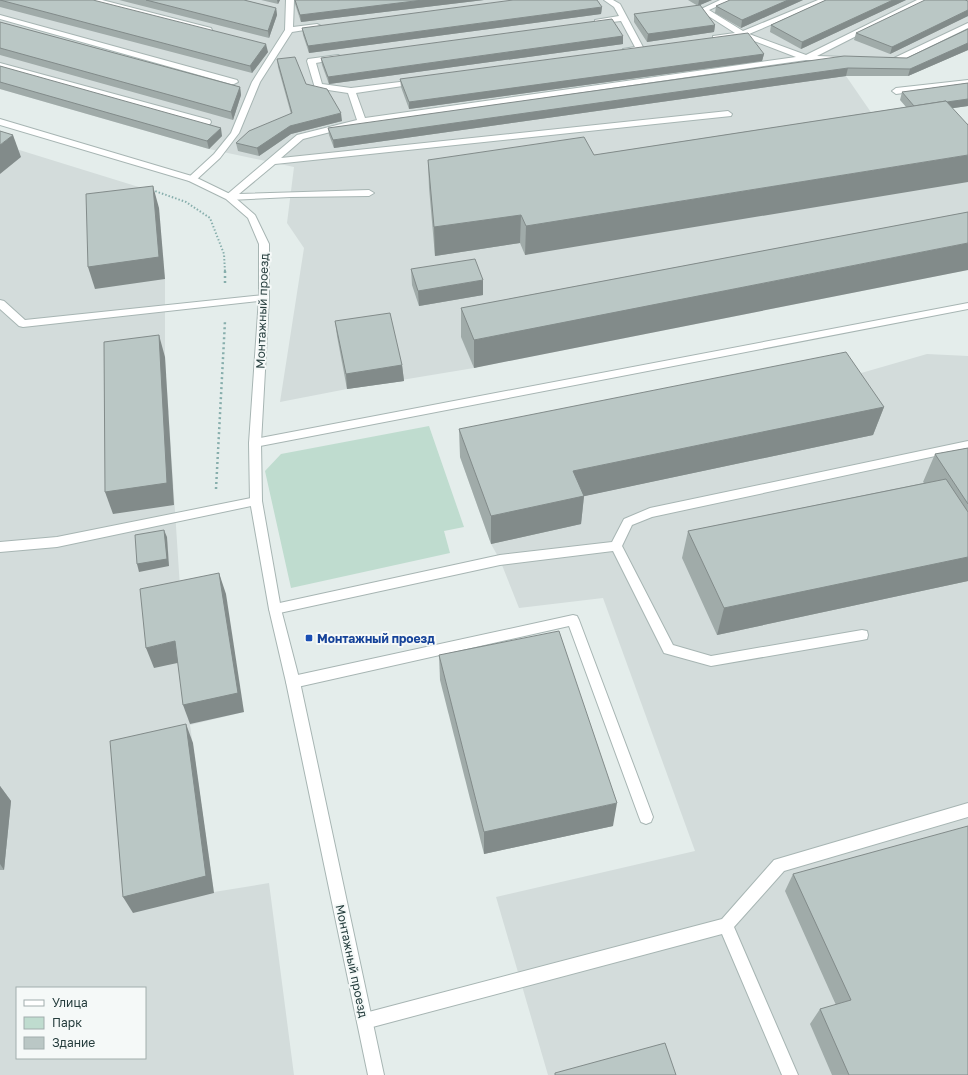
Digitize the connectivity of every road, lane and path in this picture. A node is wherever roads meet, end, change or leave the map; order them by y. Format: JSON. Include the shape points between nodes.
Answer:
{"nodes":[{"id":1,"x":93,"y":0,"type":"edge"},
{"id":2,"x":290,"y":0,"type":"edge"},
{"id":3,"x":608,"y":0,"type":"edge"},
{"id":4,"x":727,"y":0,"type":"edge"},
{"id":5,"x":825,"y":0,"type":"edge"},
{"id":6,"x":923,"y":0,"type":"edge"},
{"id":7,"x":0,"y":17,"type":"edge"},
{"id":8,"x":624,"y":18,"type":"junction"},
{"id":9,"x":593,"y":23,"type":"edge"},
{"id":10,"x":328,"y":25,"type":"edge"},
{"id":11,"x":968,"y":25,"type":"edge"},
{"id":12,"x":289,"y":30,"type":"junction"},
{"id":13,"x":220,"y":32,"type":"edge"},
{"id":14,"x":742,"y":34,"type":"junction"},
{"id":15,"x":711,"y":39,"type":"edge"},
{"id":16,"x":617,"y":53,"type":"edge"},
{"id":17,"x":350,"y":56,"type":"edge"},
{"id":18,"x":806,"y":58,"type":"junction"},
{"id":19,"x":854,"y":59,"type":"edge"},
{"id":20,"x":877,"y":60,"type":"edge"},
{"id":21,"x":0,"y":66,"type":"edge"},
{"id":22,"x":421,"y":81,"type":"edge"},
{"id":23,"x":234,"y":82,"type":"dead end"},
{"id":24,"x":968,"y":82,"type":"edge"},
{"id":25,"x":351,"y":91,"type":"junction"},
{"id":26,"x":896,"y":91,"type":"dead end"},
{"id":27,"x":728,"y":114,"type":"dead end"},
{"id":28,"x":362,"y":121,"type":"junction"},
{"id":29,"x":0,"y":122,"type":"edge"},
{"id":30,"x":207,"y":122,"type":"edge"},
{"id":31,"x":272,"y":162,"type":"junction"},
{"id":32,"x":192,"y":179,"type":"junction"},
{"id":33,"x":150,"y":189,"type":"edge"},
{"id":34,"x":369,"y":193,"type":"dead end"},
{"id":35,"x":229,"y":197,"type":"junction"},
{"id":36,"x":264,"y":298,"type":"junction"},
{"id":37,"x":226,"y":302,"type":"junction"},
{"id":38,"x":0,"y":303,"type":"edge"},
{"id":39,"x":968,"y":306,"type":"edge"},
{"id":40,"x":943,"y":310,"type":"junction"},
{"id":41,"x":968,"y":315,"type":"edge"},
{"id":42,"x":255,"y":443,"type":"junction"},
{"id":43,"x":968,"y":445,"type":"edge"},
{"id":44,"x":256,"y":501,"type":"junction"},
{"id":45,"x":215,"y":510,"type":"junction"},
{"id":46,"x":616,"y":546,"type":"junction"},
{"id":47,"x":0,"y":548,"type":"edge"},
{"id":48,"x":276,"y":610,"type":"junction"},
{"id":49,"x":862,"y":635,"type":"dead end"},
{"id":50,"x":293,"y":682,"type":"junction"},
{"id":51,"x":968,"y":810,"type":"edge"},
{"id":52,"x":646,"y":817,"type":"dead end"},
{"id":53,"x":726,"y":925,"type":"junction"},
{"id":54,"x":365,"y":1021,"type":"junction"},
{"id":55,"x":376,"y":1075,"type":"edge"},
{"id":56,"x":790,"y":1075,"type":"edge"}],
"edges":[{"from":1,"to":13,"type":"street"},
{"from":2,"to":12,"type":"street"},
{"from":3,"to":8,"type":"street","via":[[617,6]]},
{"from":4,"to":14,"type":"street","via":[[704,10]]},
{"from":5,"to":14,"type":"street"},
{"from":6,"to":18,"type":"street"},
{"from":7,"to":23,"type":"street"},
{"from":8,"to":9,"type":"street"},
{"from":8,"to":16,"type":"street","via":[[644,49]]},
{"from":10,"to":12,"type":"street"},
{"from":11,"to":20,"type":"street","via":[[895,60]]},
{"from":12,"to":32,"type":"street","via":[[256,82],[235,133],[217,156]]},
{"from":14,"to":15,"type":"street"},
{"from":14,"to":18,"type":"street"},
{"from":17,"to":25,"type":"street","via":[[311,61],[318,86]]},
{"from":18,"to":19,"type":"street"},
{"from":18,"to":28,"type":"street"},
{"from":21,"to":30,"type":"street"},
{"from":22,"to":25,"type":"street"},
{"from":24,"to":26,"type":"street"},
{"from":25,"to":28,"type":"street"},
{"from":27,"to":31,"type":"street"},
{"from":28,"to":31,"type":"street","via":[[300,137]]},
{"from":29,"to":32,"type":"street","name":"Монтажный проезд"},
{"from":31,"to":35,"type":"street"},
{"from":32,"to":35,"type":"street","name":"Монтажный проезд"},
{"from":33,"to":37,"type":"path","via":[[186,202],[210,218],[224,254]]},
{"from":34,"to":35,"type":"street"},
{"from":35,"to":36,"type":"street","name":"Монтажный проезд","via":[[252,217],[264,244]]},
{"from":36,"to":37,"type":"street"},
{"from":36,"to":42,"type":"street","name":"Монтажный проезд"},
{"from":37,"to":38,"type":"street","via":[[23,324]]},
{"from":37,"to":45,"type":"path"},
{"from":39,"to":40,"type":"street"},
{"from":40,"to":41,"type":"street"},
{"from":40,"to":42,"type":"street"},
{"from":42,"to":44,"type":"street","name":"Монтажный проезд"},
{"from":43,"to":46,"type":"street","via":[[650,513],[628,522]]},
{"from":44,"to":45,"type":"street"},
{"from":44,"to":48,"type":"street","name":"Монтажный проезд"},
{"from":45,"to":47,"type":"street","via":[[56,542]]},
{"from":46,"to":48,"type":"street","via":[[500,560]]},
{"from":46,"to":49,"type":"street","via":[[669,649],[711,661]]},
{"from":48,"to":50,"type":"street","name":"Монтажный проезд"},
{"from":50,"to":52,"type":"street","via":[[574,620]]},
{"from":50,"to":54,"type":"street","name":"Монтажный проезд"},
{"from":51,"to":53,"type":"street","via":[[779,865]]},
{"from":53,"to":54,"type":"street"},
{"from":53,"to":56,"type":"street"},
{"from":54,"to":55,"type":"street","name":"Монтажный проезд"}]}
